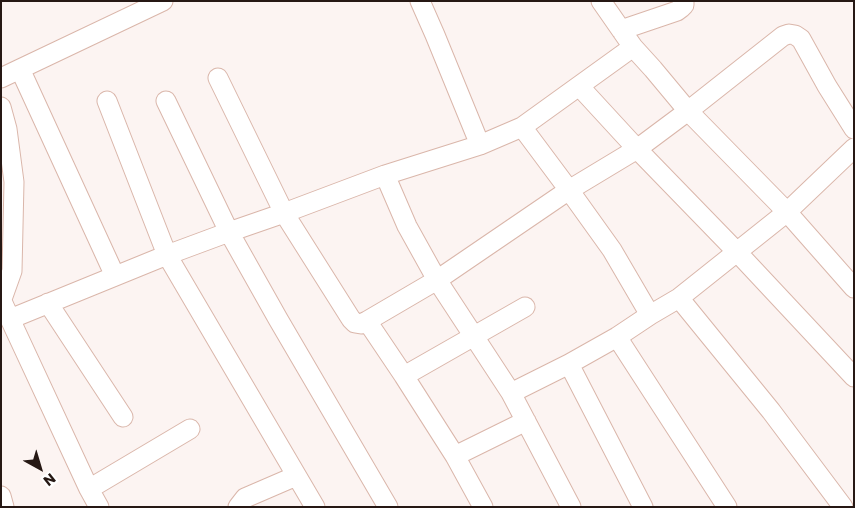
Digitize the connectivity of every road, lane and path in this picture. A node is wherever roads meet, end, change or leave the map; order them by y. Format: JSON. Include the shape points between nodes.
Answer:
{"nodes":[{"id":1,"x":163,"y":1,"type":"edge"},
{"id":2,"x":601,"y":1,"type":"edge"},
{"id":3,"x":684,"y":1,"type":"edge"},
{"id":4,"x":421,"y":5,"type":"edge"},
{"id":5,"x":627,"y":39,"type":"junction"},
{"id":6,"x":20,"y":69,"type":"junction"},
{"id":7,"x":1,"y":78,"type":"edge"},
{"id":8,"x":218,"y":78,"type":"dead end"},
{"id":9,"x":580,"y":86,"type":"junction"},
{"id":10,"x":107,"y":101,"type":"dead end"},
{"id":11,"x":166,"y":101,"type":"dead end"},
{"id":12,"x":1,"y":107,"type":"edge"},
{"id":13,"x":688,"y":111,"type":"junction"},
{"id":14,"x":522,"y":127,"type":"junction"},
{"id":15,"x":854,"y":129,"type":"edge"},
{"id":16,"x":480,"y":144,"type":"junction"},
{"id":17,"x":854,"y":148,"type":"edge"},
{"id":18,"x":637,"y":149,"type":"junction"},
{"id":19,"x":385,"y":175,"type":"junction"},
{"id":20,"x":569,"y":190,"type":"junction"},
{"id":21,"x":787,"y":212,"type":"junction"},
{"id":22,"x":284,"y":214,"type":"junction"},
{"id":23,"x":229,"y":232,"type":"junction"},
{"id":24,"x":737,"y":252,"type":"junction"},
{"id":25,"x":167,"y":255,"type":"junction"},
{"id":26,"x":115,"y":276,"type":"junction"},
{"id":27,"x":436,"y":280,"type":"junction"},
{"id":28,"x":854,"y":288,"type":"edge"},
{"id":29,"x":679,"y":298,"type":"junction"},
{"id":30,"x":2,"y":299,"type":"edge"},
{"id":31,"x":48,"y":303,"type":"junction"},
{"id":32,"x":525,"y":307,"type":"dead end"},
{"id":33,"x":650,"y":315,"type":"junction"},
{"id":34,"x":10,"y":319,"type":"junction"},
{"id":35,"x":367,"y":322,"type":"junction"},
{"id":36,"x":473,"y":337,"type":"junction"},
{"id":37,"x":617,"y":337,"type":"junction"},
{"id":38,"x":569,"y":364,"type":"junction"},
{"id":39,"x":404,"y":376,"type":"junction"},
{"id":40,"x":854,"y":376,"type":"edge"},
{"id":41,"x":511,"y":393,"type":"junction"},
{"id":42,"x":123,"y":417,"type":"dead end"},
{"id":43,"x":526,"y":421,"type":"junction"},
{"id":44,"x":190,"y":429,"type":"dead end"},
{"id":45,"x":455,"y":456,"type":"junction"},
{"id":46,"x":296,"y":476,"type":"junction"},
{"id":47,"x":89,"y":488,"type":"junction"},
{"id":48,"x":1,"y":496,"type":"edge"},
{"id":49,"x":4,"y":507,"type":"edge"},
{"id":50,"x":98,"y":507,"type":"edge"},
{"id":51,"x":238,"y":507,"type":"edge"},
{"id":52,"x":315,"y":507,"type":"edge"},
{"id":53,"x":388,"y":507,"type":"edge"},
{"id":54,"x":483,"y":507,"type":"edge"},
{"id":55,"x":571,"y":507,"type":"edge"},
{"id":56,"x":643,"y":507,"type":"edge"},
{"id":57,"x":728,"y":507,"type":"edge"},
{"id":58,"x":843,"y":507,"type":"edge"}],
"edges":[{"from":1,"to":6,"type":"street"},
{"from":2,"to":5,"type":"street"},
{"from":3,"to":5,"type":"street","via":[[677,11]]},
{"from":4,"to":16,"type":"street"},
{"from":5,"to":9,"type":"street"},
{"from":5,"to":13,"type":"street"},
{"from":6,"to":7,"type":"street"},
{"from":6,"to":26,"type":"street"},
{"from":8,"to":22,"type":"street"},
{"from":9,"to":14,"type":"street"},
{"from":9,"to":18,"type":"street"},
{"from":10,"to":25,"type":"street"},
{"from":11,"to":23,"type":"street"},
{"from":12,"to":30,"type":"street","via":[[8,129],[14,182],[12,272]]},
{"from":13,"to":15,"type":"street","via":[[783,36],[795,34]]},
{"from":13,"to":18,"type":"street"},
{"from":13,"to":21,"type":"street"},
{"from":14,"to":16,"type":"street"},
{"from":14,"to":20,"type":"street"},
{"from":16,"to":19,"type":"street"},
{"from":17,"to":21,"type":"street"},
{"from":18,"to":20,"type":"street"},
{"from":18,"to":24,"type":"street"},
{"from":19,"to":22,"type":"street"},
{"from":19,"to":27,"type":"street"},
{"from":20,"to":27,"type":"street"},
{"from":20,"to":33,"type":"street","via":[[612,250]]},
{"from":21,"to":24,"type":"street"},
{"from":21,"to":28,"type":"street"},
{"from":22,"to":23,"type":"street"},
{"from":22,"to":35,"type":"street","via":[[351,319],[355,323]]},
{"from":23,"to":25,"type":"street"},
{"from":23,"to":53,"type":"street"},
{"from":24,"to":29,"type":"street"},
{"from":24,"to":40,"type":"street"},
{"from":25,"to":26,"type":"street"},
{"from":25,"to":46,"type":"street"},
{"from":26,"to":31,"type":"street"},
{"from":27,"to":35,"type":"street"},
{"from":27,"to":36,"type":"street"},
{"from":29,"to":33,"type":"street"},
{"from":29,"to":58,"type":"street","via":[[771,411]]},
{"from":30,"to":34,"type":"street"},
{"from":31,"to":34,"type":"street"},
{"from":31,"to":42,"type":"street"},
{"from":32,"to":36,"type":"street"},
{"from":33,"to":37,"type":"street"},
{"from":34,"to":47,"type":"street"},
{"from":35,"to":39,"type":"street"},
{"from":36,"to":39,"type":"street"},
{"from":36,"to":41,"type":"street"},
{"from":37,"to":38,"type":"street"},
{"from":37,"to":57,"type":"street"},
{"from":38,"to":41,"type":"street"},
{"from":38,"to":56,"type":"street"},
{"from":39,"to":45,"type":"street"},
{"from":41,"to":43,"type":"street"},
{"from":43,"to":45,"type":"street"},
{"from":43,"to":55,"type":"street"},
{"from":44,"to":47,"type":"street"},
{"from":45,"to":54,"type":"street"},
{"from":46,"to":51,"type":"street","via":[[245,498]]},
{"from":46,"to":52,"type":"street"},
{"from":47,"to":50,"type":"street"},
{"from":48,"to":49,"type":"street"}]}
